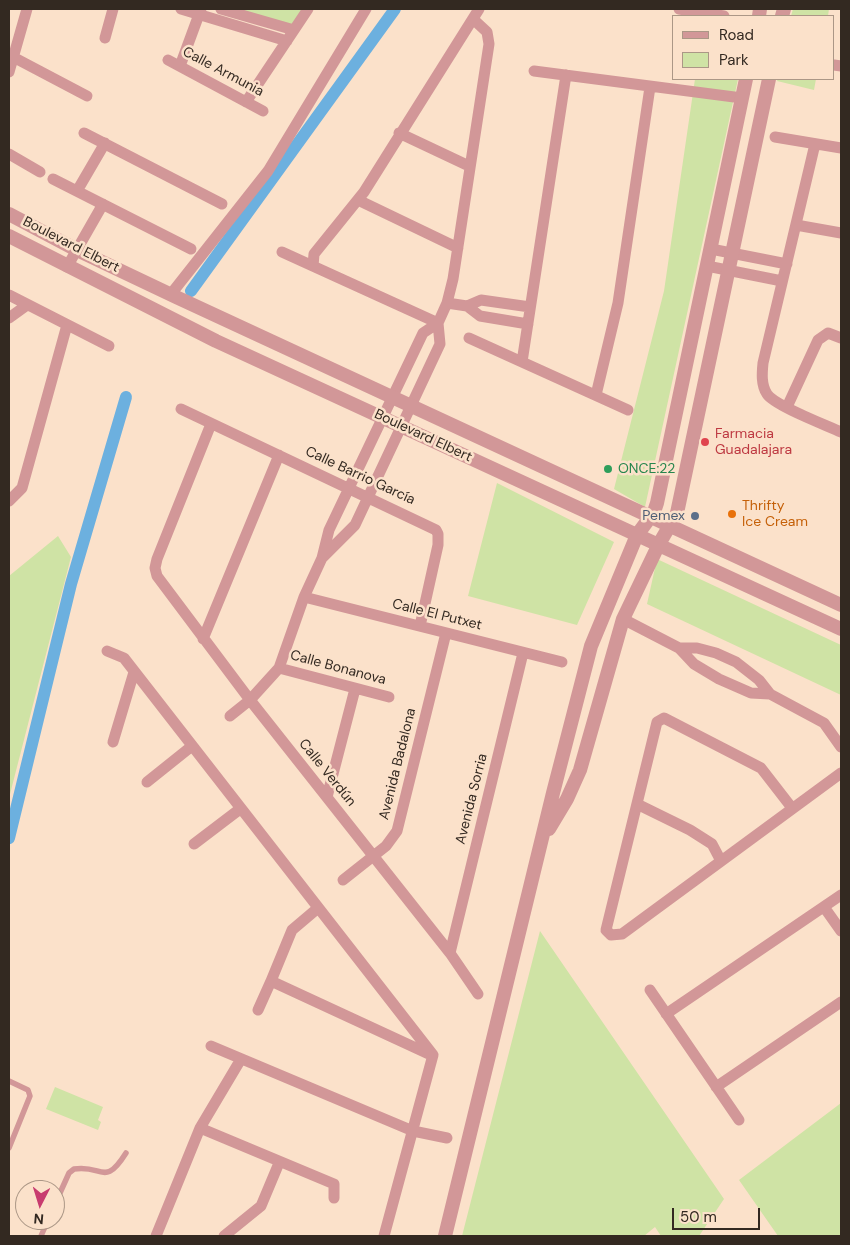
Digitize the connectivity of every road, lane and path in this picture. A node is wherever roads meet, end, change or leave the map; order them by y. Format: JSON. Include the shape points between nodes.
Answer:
{"nodes":[{"id":1,"x":27,"y":9,"type":"edge"},
{"id":2,"x":113,"y":9,"type":"edge"},
{"id":3,"x":181,"y":9,"type":"edge"},
{"id":4,"x":221,"y":9,"type":"edge"},
{"id":5,"x":308,"y":9,"type":"edge"},
{"id":6,"x":366,"y":9,"type":"edge"},
{"id":7,"x":479,"y":9,"type":"edge"},
{"id":8,"x":679,"y":9,"type":"edge"},
{"id":9,"x":200,"y":12,"type":"edge"},
{"id":10,"x":718,"y":15,"type":"edge"},
{"id":11,"x":473,"y":19,"type":"junction"},
{"id":12,"x":294,"y":30,"type":"junction"},
{"id":13,"x":105,"y":38,"type":"dead end"},
{"id":14,"x":287,"y":41,"type":"junction"},
{"id":15,"x":13,"y":57,"type":"junction"},
{"id":16,"x":168,"y":60,"type":"dead end"},
{"id":17,"x":180,"y":66,"type":"junction"},
{"id":18,"x":534,"y":71,"type":"dead end"},
{"id":19,"x":9,"y":72,"type":"edge"},
{"id":20,"x":566,"y":75,"type":"junction"},
{"id":21,"x":746,"y":80,"type":"edge"},
{"id":22,"x":769,"y":80,"type":"edge"},
{"id":23,"x":650,"y":86,"type":"junction"},
{"id":24,"x":87,"y":96,"type":"dead end"},
{"id":25,"x":742,"y":98,"type":"junction"},
{"id":26,"x":246,"y":102,"type":"junction"},
{"id":27,"x":263,"y":111,"type":"dead end"},
{"id":28,"x":84,"y":133,"type":"dead end"},
{"id":29,"x":399,"y":133,"type":"junction"},
{"id":30,"x":775,"y":137,"type":"dead end"},
{"id":31,"x":105,"y":143,"type":"junction"},
{"id":32,"x":815,"y":144,"type":"junction"},
{"id":33,"x":841,"y":148,"type":"edge"},
{"id":34,"x":9,"y":154,"type":"edge"},
{"id":35,"x":469,"y":166,"type":"junction"},
{"id":36,"x":40,"y":172,"type":"dead end"},
{"id":37,"x":53,"y":179,"type":"dead end"},
{"id":38,"x":77,"y":191,"type":"junction"},
{"id":39,"x":358,"y":200,"type":"junction"},
{"id":40,"x":103,"y":204,"type":"junction"},
{"id":41,"x":222,"y":204,"type":"dead end"},
{"id":42,"x":9,"y":214,"type":"edge"},
{"id":43,"x":796,"y":225,"type":"junction"},
{"id":44,"x":841,"y":233,"type":"edge"},
{"id":45,"x":9,"y":236,"type":"edge"},
{"id":46,"x":458,"y":248,"type":"junction"},
{"id":47,"x":191,"y":249,"type":"dead end"},
{"id":48,"x":711,"y":249,"type":"junction"},
{"id":49,"x":77,"y":250,"type":"junction"},
{"id":50,"x":282,"y":252,"type":"dead end"},
{"id":51,"x":730,"y":252,"type":"junction"},
{"id":52,"x":787,"y":264,"type":"junction"},
{"id":53,"x":313,"y":266,"type":"junction"},
{"id":54,"x":707,"y":266,"type":"junction"},
{"id":55,"x":67,"y":267,"type":"junction"},
{"id":56,"x":727,"y":270,"type":"junction"},
{"id":57,"x":782,"y":281,"type":"junction"},
{"id":58,"x":171,"y":294,"type":"junction"},
{"id":59,"x":9,"y":295,"type":"edge"},
{"id":60,"x":448,"y":303,"type":"junction"},
{"id":61,"x":28,"y":305,"type":"junction"},
{"id":62,"x":467,"y":306,"type":"junction"},
{"id":63,"x":530,"y":307,"type":"junction"},
{"id":64,"x":9,"y":318,"type":"edge"},
{"id":65,"x":438,"y":323,"type":"junction"},
{"id":66,"x":528,"y":324,"type":"junction"},
{"id":67,"x":67,"y":325,"type":"junction"},
{"id":68,"x":469,"y":338,"type":"dead end"},
{"id":69,"x":841,"y":338,"type":"edge"},
{"id":70,"x":108,"y":346,"type":"dead end"},
{"id":71,"x":522,"y":362,"type":"junction"},
{"id":72,"x":596,"y":395,"type":"junction"},
{"id":73,"x":392,"y":396,"type":"junction"},
{"id":74,"x":411,"y":405,"type":"junction"},
{"id":75,"x":787,"y":407,"type":"junction"},
{"id":76,"x":181,"y":409,"type":"dead end"},
{"id":77,"x":628,"y":410,"type":"dead end"},
{"id":78,"x":383,"y":416,"type":"junction"},
{"id":79,"x":211,"y":424,"type":"junction"},
{"id":80,"x":402,"y":425,"type":"junction"},
{"id":81,"x":841,"y":432,"type":"edge"},
{"id":82,"x":279,"y":455,"type":"junction"},
{"id":83,"x":349,"y":488,"type":"junction"},
{"id":84,"x":368,"y":497,"type":"junction"},
{"id":85,"x":9,"y":501,"type":"edge"},
{"id":86,"x":651,"y":517,"type":"junction"},
{"id":87,"x":671,"y":526,"type":"junction"},
{"id":88,"x":637,"y":535,"type":"junction"},
{"id":89,"x":658,"y":544,"type":"junction"},
{"id":90,"x":322,"y":558,"type":"junction"},
{"id":91,"x":304,"y":597,"type":"junction"},
{"id":92,"x":841,"y":605,"type":"edge"},
{"id":93,"x":623,"y":619,"type":"junction"},
{"id":94,"x":420,"y":626,"type":"junction"},
{"id":95,"x":841,"y":629,"type":"edge"},
{"id":96,"x":446,"y":633,"type":"junction"},
{"id":97,"x":203,"y":639,"type":"junction"},
{"id":98,"x":679,"y":648,"type":"junction"},
{"id":99,"x":107,"y":651,"type":"dead end"},
{"id":100,"x":523,"y":653,"type":"junction"},
{"id":101,"x":562,"y":662,"type":"dead end"},
{"id":102,"x":279,"y":668,"type":"junction"},
{"id":103,"x":134,"y":672,"type":"junction"},
{"id":104,"x":355,"y":689,"type":"junction"},
{"id":105,"x":770,"y":694,"type":"junction"},
{"id":106,"x":388,"y":697,"type":"dead end"},
{"id":107,"x":250,"y":700,"type":"junction"},
{"id":108,"x":230,"y":716,"type":"dead end"},
{"id":109,"x":114,"y":742,"type":"dead end"},
{"id":110,"x":192,"y":746,"type":"junction"},
{"id":111,"x":841,"y":747,"type":"edge"},
{"id":112,"x":841,"y":773,"type":"edge"},
{"id":113,"x":147,"y":782,"type":"dead end"},
{"id":114,"x":553,"y":793,"type":"junction"},
{"id":115,"x":327,"y":797,"type":"junction"},
{"id":116,"x":567,"y":799,"type":"junction"},
{"id":117,"x":636,"y":804,"type":"junction"},
{"id":118,"x":792,"y":808,"type":"junction"},
{"id":119,"x":240,"y":809,"type":"junction"},
{"id":120,"x":543,"y":840,"type":"junction"},
{"id":121,"x":194,"y":844,"type":"dead end"},
{"id":122,"x":374,"y":855,"type":"junction"},
{"id":123,"x":721,"y":861,"type":"junction"},
{"id":124,"x":343,"y":880,"type":"dead end"},
{"id":125,"x":841,"y":895,"type":"edge"},
{"id":126,"x":824,"y":907,"type":"junction"},
{"id":127,"x":318,"y":908,"type":"junction"},
{"id":128,"x":841,"y":931,"type":"edge"},
{"id":129,"x":450,"y":953,"type":"junction"},
{"id":130,"x":271,"y":981,"type":"junction"},
{"id":131,"x":650,"y":990,"type":"dead end"},
{"id":132,"x":478,"y":994,"type":"dead end"},
{"id":133,"x":841,"y":1002,"type":"edge"},
{"id":134,"x":258,"y":1010,"type":"dead end"},
{"id":135,"x":666,"y":1014,"type":"junction"},
{"id":136,"x":211,"y":1046,"type":"dead end"},
{"id":137,"x":433,"y":1055,"type":"junction"},
{"id":138,"x":241,"y":1059,"type":"junction"},
{"id":139,"x":9,"y":1081,"type":"edge"},
{"id":140,"x":716,"y":1087,"type":"junction"},
{"id":141,"x":739,"y":1120,"type":"dead end"},
{"id":142,"x":200,"y":1128,"type":"junction"},
{"id":143,"x":413,"y":1131,"type":"junction"},
{"id":144,"x":447,"y":1138,"type":"dead end"},
{"id":145,"x":9,"y":1148,"type":"edge"},
{"id":146,"x":126,"y":1153,"type":"dead end"},
{"id":147,"x":280,"y":1164,"type":"junction"},
{"id":148,"x":65,"y":1182,"type":"edge"},
{"id":149,"x":334,"y":1198,"type":"dead end"},
{"id":150,"x":156,"y":1236,"type":"edge"},
{"id":151,"x":224,"y":1236,"type":"edge"},
{"id":152,"x":384,"y":1236,"type":"edge"},
{"id":153,"x":445,"y":1236,"type":"edge"}],
"edges":[{"from":1,"to":15,"type":"street"},
{"from":2,"to":13,"type":"street"},
{"from":3,"to":9,"type":"street"},
{"from":4,"to":12,"type":"street"},
{"from":5,"to":12,"type":"street"},
{"from":6,"to":58,"type":"street","via":[[268,171]]},
{"from":7,"to":11,"type":"street"},
{"from":8,"to":10,"type":"street"},
{"from":9,"to":14,"type":"street"},
{"from":9,"to":17,"type":"street"},
{"from":11,"to":29,"type":"street"},
{"from":11,"to":35,"type":"street","via":[[487,32],[489,44]]},
{"from":12,"to":14,"type":"street"},
{"from":14,"to":26,"type":"street"},
{"from":15,"to":19,"type":"street"},
{"from":15,"to":24,"type":"street"},
{"from":16,"to":17,"type":"street","name":"Calle Armunia"},
{"from":17,"to":26,"type":"street","name":"Calle Armunia"},
{"from":18,"to":20,"type":"street"},
{"from":20,"to":23,"type":"street"},
{"from":20,"to":63,"type":"street"},
{"from":21,"to":25,"type":"street"},
{"from":22,"to":51,"type":"street"},
{"from":23,"to":25,"type":"street"},
{"from":23,"to":72,"type":"street","via":[[618,303]]},
{"from":25,"to":48,"type":"street"},
{"from":26,"to":27,"type":"street","name":"Calle Armunia"},
{"from":28,"to":31,"type":"street"},
{"from":29,"to":35,"type":"street"},
{"from":29,"to":39,"type":"street"},
{"from":30,"to":32,"type":"street"},
{"from":31,"to":38,"type":"street"},
{"from":31,"to":41,"type":"street"},
{"from":32,"to":33,"type":"street"},
{"from":32,"to":43,"type":"street"},
{"from":34,"to":36,"type":"street"},
{"from":35,"to":46,"type":"street"},
{"from":37,"to":38,"type":"street"},
{"from":38,"to":40,"type":"street"},
{"from":39,"to":46,"type":"street"},
{"from":39,"to":53,"type":"street","via":[[314,254]]},
{"from":40,"to":47,"type":"street"},
{"from":40,"to":49,"type":"street"},
{"from":42,"to":49,"type":"street","name":"Boulevard Elbert"},
{"from":43,"to":44,"type":"street"},
{"from":43,"to":52,"type":"street"},
{"from":45,"to":55,"type":"street","name":"Boulevard Elbert"},
{"from":46,"to":60,"type":"street"},
{"from":48,"to":51,"type":"street"},
{"from":48,"to":54,"type":"street"},
{"from":49,"to":55,"type":"street"},
{"from":49,"to":58,"type":"street","name":"Boulevard Elbert"},
{"from":50,"to":53,"type":"street"},
{"from":51,"to":52,"type":"street"},
{"from":51,"to":56,"type":"street"},
{"from":52,"to":57,"type":"street"},
{"from":53,"to":65,"type":"street"},
{"from":54,"to":56,"type":"street"},
{"from":54,"to":86,"type":"street","via":[[657,503]]},
{"from":55,"to":78,"type":"street","name":"Boulevard Elbert","via":[[216,341]]},
{"from":56,"to":57,"type":"street"},
{"from":56,"to":87,"type":"street","via":[[677,513]]},
{"from":57,"to":75,"type":"street","via":[[762,377],[768,396]]},
{"from":58,"to":73,"type":"street","name":"Boulevard Elbert"},
{"from":59,"to":61,"type":"street"},
{"from":60,"to":62,"type":"street"},
{"from":60,"to":65,"type":"street"},
{"from":61,"to":64,"type":"street"},
{"from":61,"to":67,"type":"street"},
{"from":62,"to":63,"type":"street","via":[[481,300]]},
{"from":62,"to":66,"type":"street","via":[[480,316]]},
{"from":63,"to":66,"type":"street"},
{"from":65,"to":73,"type":"street","via":[[422,333]]},
{"from":65,"to":74,"type":"street","via":[[440,344]]},
{"from":66,"to":71,"type":"street"},
{"from":67,"to":70,"type":"street"},
{"from":67,"to":85,"type":"street","via":[[22,488]]},
{"from":68,"to":71,"type":"street"},
{"from":69,"to":75,"type":"street","via":[[828,333],[818,340]]},
{"from":71,"to":72,"type":"street"},
{"from":72,"to":77,"type":"street"},
{"from":73,"to":74,"type":"street","name":"Boulevard Elbert"},
{"from":73,"to":78,"type":"street"},
{"from":74,"to":80,"type":"street"},
{"from":74,"to":86,"type":"street","name":"Boulevard Elbert"},
{"from":75,"to":81,"type":"street"},
{"from":76,"to":79,"type":"street","name":"Calle Barrio García"},
{"from":78,"to":80,"type":"street","name":"Boulevard Elbert"},
{"from":78,"to":83,"type":"street"},
{"from":79,"to":82,"type":"street","name":"Calle Barrio García"},
{"from":79,"to":97,"type":"street","name":"Calle Verdún","via":[[155,568],[160,581]]},
{"from":80,"to":84,"type":"street"},
{"from":80,"to":88,"type":"street","name":"Boulevard Elbert"},
{"from":82,"to":83,"type":"street","name":"Calle Barrio García"},
{"from":82,"to":97,"type":"street"},
{"from":83,"to":84,"type":"street","name":"Calle Barrio García"},
{"from":83,"to":90,"type":"street","via":[[329,530]]},
{"from":84,"to":90,"type":"street","via":[[355,525]]},
{"from":84,"to":94,"type":"street","name":"Calle Barrio García","via":[[432,526],[438,534]]},
{"from":86,"to":87,"type":"street","name":"Boulevard Elbert"},
{"from":86,"to":88,"type":"street"},
{"from":87,"to":89,"type":"street"},
{"from":87,"to":92,"type":"street","name":"Boulevard Elbert"},
{"from":88,"to":89,"type":"street","name":"Boulevard Elbert"},
{"from":88,"to":114,"type":"street","via":[[591,646]]},
{"from":89,"to":93,"type":"street"},
{"from":89,"to":95,"type":"street","name":"Boulevard Elbert"},
{"from":90,"to":91,"type":"street"},
{"from":91,"to":94,"type":"street","name":"Calle El Putxet"},
{"from":91,"to":102,"type":"street"},
{"from":93,"to":98,"type":"street"},
{"from":93,"to":116,"type":"street","via":[[589,742]]},
{"from":94,"to":96,"type":"street","name":"Calle El Putxet"},
{"from":96,"to":100,"type":"street","name":"Calle El Putxet"},
{"from":96,"to":122,"type":"street","name":"Avenida Badalona","via":[[397,831]]},
{"from":97,"to":107,"type":"street","name":"Calle Verdún"},
{"from":98,"to":105,"type":"street","via":[[694,664],[719,679],[751,693]]},
{"from":98,"to":105,"type":"street","via":[[697,648],[736,662],[759,680]]},
{"from":99,"to":103,"type":"street","via":[[124,658]]},
{"from":100,"to":101,"type":"street","name":"Calle El Putxet"},
{"from":100,"to":129,"type":"street","name":"Avenida Sorria"},
{"from":102,"to":104,"type":"street","name":"Calle Bonanova"},
{"from":102,"to":107,"type":"street"},
{"from":103,"to":109,"type":"street"},
{"from":103,"to":110,"type":"street"},
{"from":104,"to":106,"type":"street","name":"Calle Bonanova"},
{"from":104,"to":115,"type":"street"},
{"from":105,"to":111,"type":"street","via":[[824,723]]},
{"from":107,"to":108,"type":"street"},
{"from":107,"to":115,"type":"street","name":"Calle Verdún"},
{"from":110,"to":113,"type":"street"},
{"from":110,"to":119,"type":"street"},
{"from":112,"to":118,"type":"street"},
{"from":114,"to":116,"type":"street","via":[[558,801]]},
{"from":114,"to":120,"type":"street"},
{"from":115,"to":122,"type":"street","name":"Calle Verdún"},
{"from":116,"to":120,"type":"street"},
{"from":117,"to":118,"type":"street","via":[[657,722],[664,718],[760,768]]},
{"from":117,"to":123,"type":"street","via":[[712,844]]},
{"from":117,"to":123,"type":"street","via":[[606,930],[611,935],[622,934]]},
{"from":118,"to":123,"type":"street"},
{"from":119,"to":121,"type":"street"},
{"from":119,"to":127,"type":"street"},
{"from":120,"to":153,"type":"street"},
{"from":122,"to":124,"type":"street","name":"Avenida Badalona"},
{"from":122,"to":129,"type":"street","name":"Calle Verdún"},
{"from":125,"to":126,"type":"street"},
{"from":126,"to":128,"type":"street"},
{"from":126,"to":135,"type":"street"},
{"from":127,"to":130,"type":"street","via":[[292,930]]},
{"from":127,"to":137,"type":"street"},
{"from":129,"to":132,"type":"street","name":"Calle Verdún"},
{"from":130,"to":134,"type":"street"},
{"from":130,"to":137,"type":"street"},
{"from":131,"to":135,"type":"street"},
{"from":133,"to":140,"type":"street"},
{"from":135,"to":140,"type":"street"},
{"from":136,"to":138,"type":"street"},
{"from":137,"to":143,"type":"street"},
{"from":138,"to":142,"type":"street"},
{"from":138,"to":143,"type":"street"},
{"from":139,"to":145,"type":"lane","via":[[28,1090],[30,1096]]},
{"from":140,"to":141,"type":"street"},
{"from":142,"to":147,"type":"street"},
{"from":142,"to":150,"type":"street"},
{"from":143,"to":144,"type":"street"},
{"from":143,"to":152,"type":"street"},
{"from":146,"to":148,"type":"lane","via":[[116,1170],[74,1169]]},
{"from":147,"to":149,"type":"street","via":[[334,1184]]},
{"from":147,"to":151,"type":"street","via":[[261,1206]]}]}
